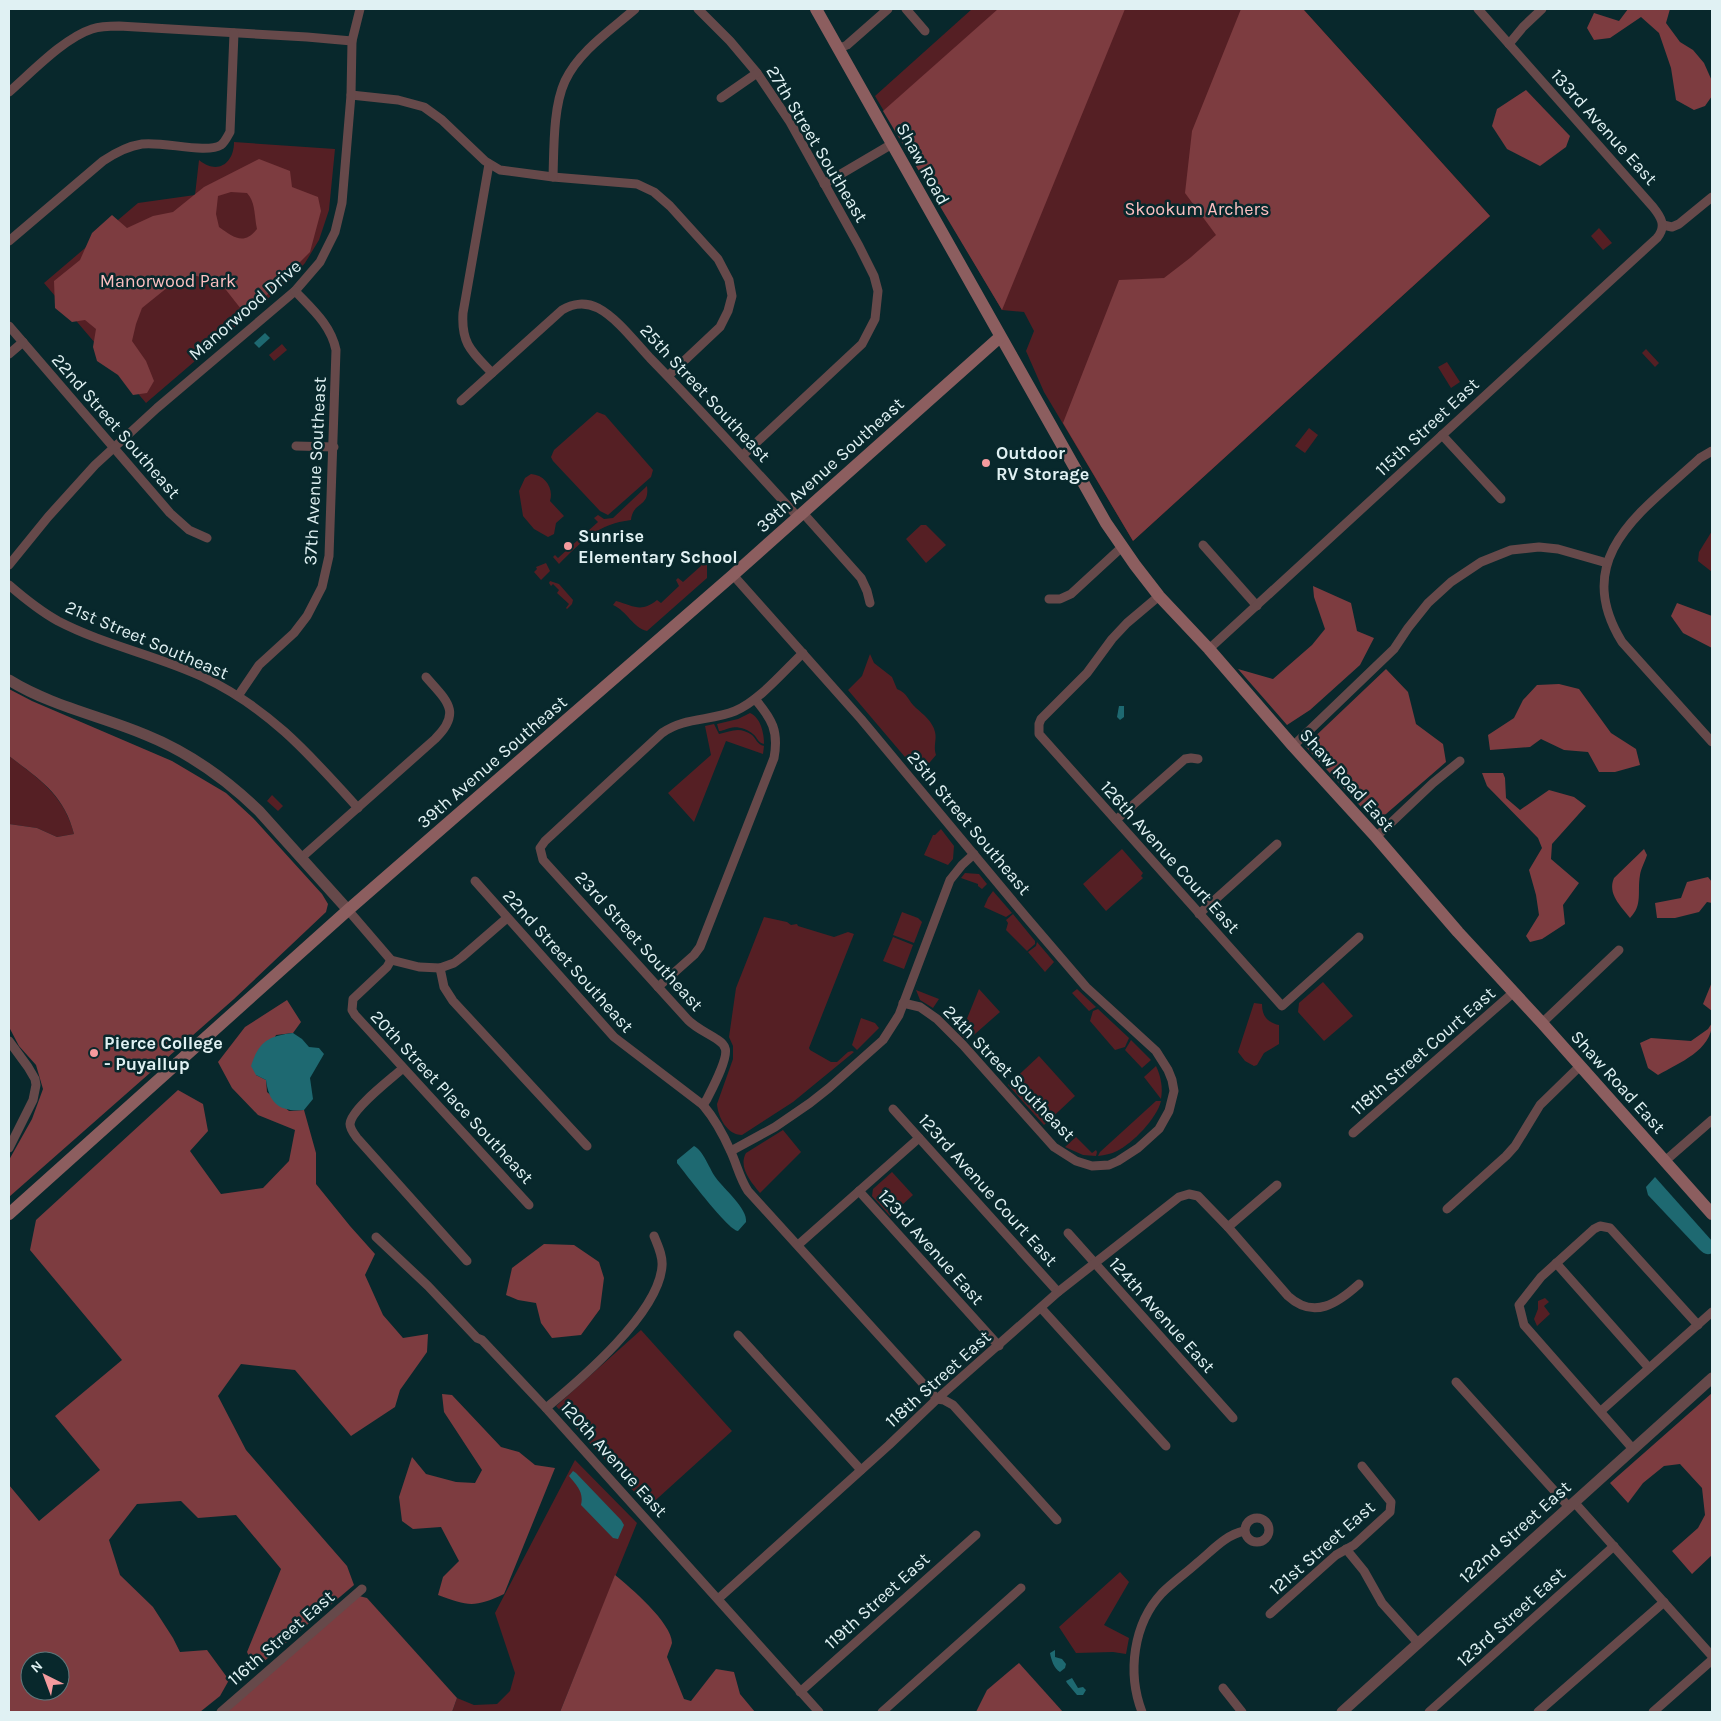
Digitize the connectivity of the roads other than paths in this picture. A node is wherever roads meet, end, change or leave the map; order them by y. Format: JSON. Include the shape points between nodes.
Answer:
{"nodes":[{"id":1,"x":360,"y":9,"type":"edge"},
{"id":2,"x":635,"y":9,"type":"edge"},
{"id":3,"x":698,"y":9,"type":"edge"},
{"id":4,"x":816,"y":9,"type":"edge"},
{"id":5,"x":888,"y":9,"type":"edge"},
{"id":6,"x":906,"y":9,"type":"edge"},
{"id":7,"x":1478,"y":9,"type":"edge"},
{"id":8,"x":1542,"y":9,"type":"edge"},
{"id":9,"x":926,"y":31,"type":"dead end"},
{"id":10,"x":234,"y":33,"type":"junction"},
{"id":11,"x":352,"y":41,"type":"junction"},
{"id":12,"x":1509,"y":44,"type":"junction"},
{"id":13,"x":838,"y":48,"type":"junction"},
{"id":14,"x":758,"y":73,"type":"junction"},
{"id":15,"x":9,"y":92,"type":"edge"},
{"id":16,"x":351,"y":95,"type":"junction"},
{"id":17,"x":722,"y":98,"type":"dead end"},
{"id":18,"x":892,"y":144,"type":"junction"},
{"id":19,"x":489,"y":164,"type":"junction"},
{"id":20,"x":553,"y":177,"type":"junction"},
{"id":21,"x":824,"y":184,"type":"junction"},
{"id":22,"x":1712,"y":197,"type":"edge"},
{"id":23,"x":1663,"y":225,"type":"junction"},
{"id":24,"x":9,"y":241,"type":"edge"},
{"id":25,"x":295,"y":291,"type":"junction"},
{"id":26,"x":9,"y":326,"type":"edge"},
{"id":27,"x":1000,"y":337,"type":"junction"},
{"id":28,"x":23,"y":342,"type":"junction"},
{"id":29,"x":9,"y":354,"type":"edge"},
{"id":30,"x":492,"y":373,"type":"junction"},
{"id":31,"x":668,"y":376,"type":"junction"},
{"id":32,"x":461,"y":401,"type":"dead end"},
{"id":33,"x":1442,"y":435,"type":"junction"},
{"id":34,"x":296,"y":446,"type":"dead end"},
{"id":35,"x":334,"y":447,"type":"junction"},
{"id":36,"x":113,"y":448,"type":"junction"},
{"id":37,"x":1712,"y":451,"type":"edge"},
{"id":38,"x":742,"y":456,"type":"junction"},
{"id":39,"x":1501,"y":500,"type":"dead end"},
{"id":40,"x":801,"y":515,"type":"junction"},
{"id":41,"x":207,"y":538,"type":"dead end"},
{"id":42,"x":1203,"y":545,"type":"dead end"},
{"id":43,"x":1122,"y":547,"type":"junction"},
{"id":44,"x":1607,"y":563,"type":"junction"},
{"id":45,"x":9,"y":565,"type":"edge"},
{"id":46,"x":733,"y":575,"type":"junction"},
{"id":47,"x":9,"y":585,"type":"edge"},
{"id":48,"x":1159,"y":596,"type":"junction"},
{"id":49,"x":1049,"y":599,"type":"dead end"},
{"id":50,"x":870,"y":603,"type":"dead end"},
{"id":51,"x":1257,"y":606,"type":"junction"},
{"id":52,"x":1209,"y":648,"type":"junction"},
{"id":53,"x":803,"y":653,"type":"junction"},
{"id":54,"x":426,"y":677,"type":"dead end"},
{"id":55,"x":9,"y":680,"type":"edge"},
{"id":56,"x":238,"y":696,"type":"junction"},
{"id":57,"x":755,"y":699,"type":"junction"},
{"id":58,"x":1712,"y":742,"type":"edge"},
{"id":59,"x":1293,"y":746,"type":"junction"},
{"id":60,"x":1198,"y":759,"type":"dead end"},
{"id":61,"x":1460,"y":760,"type":"dead end"},
{"id":62,"x":358,"y":808,"type":"junction"},
{"id":63,"x":1116,"y":820,"type":"junction"},
{"id":64,"x":1376,"y":837,"type":"junction"},
{"id":65,"x":1277,"y":844,"type":"dead end"},
{"id":66,"x":974,"y":854,"type":"junction"},
{"id":67,"x":301,"y":858,"type":"junction"},
{"id":68,"x":475,"y":881,"type":"dead end"},
{"id":69,"x":348,"y":910,"type":"junction"},
{"id":70,"x":1199,"y":914,"type":"junction"},
{"id":71,"x":507,"y":918,"type":"junction"},
{"id":72,"x":1359,"y":937,"type":"dead end"},
{"id":73,"x":1619,"y":950,"type":"dead end"},
{"id":74,"x":391,"y":960,"type":"junction"},
{"id":75,"x":440,"y":968,"type":"junction"},
{"id":76,"x":658,"y":987,"type":"junction"},
{"id":77,"x":1514,"y":992,"type":"junction"},
{"id":78,"x":904,"y":1003,"type":"junction"},
{"id":79,"x":1542,"y":1023,"type":"junction"},
{"id":80,"x":9,"y":1041,"type":"edge"},
{"id":81,"x":1580,"y":1066,"type":"junction"},
{"id":82,"x":402,"y":1069,"type":"junction"},
{"id":83,"x":703,"y":1105,"type":"junction"},
{"id":84,"x":893,"y":1109,"type":"dead end"},
{"id":85,"x":1712,"y":1120,"type":"edge"},
{"id":86,"x":1353,"y":1134,"type":"dead end"},
{"id":87,"x":919,"y":1138,"type":"junction"},
{"id":88,"x":588,"y":1146,"type":"dead end"},
{"id":89,"x":9,"y":1148,"type":"edge"},
{"id":90,"x":731,"y":1151,"type":"junction"},
{"id":91,"x":1665,"y":1161,"type":"junction"},
{"id":92,"x":1092,"y":1166,"type":"joint"},
{"id":93,"x":1277,"y":1185,"type":"dead end"},
{"id":94,"x":860,"y":1191,"type":"junction"},
{"id":95,"x":529,"y":1205,"type":"dead end"},
{"id":96,"x":1447,"y":1210,"type":"dead end"},
{"id":97,"x":9,"y":1214,"type":"edge"},
{"id":98,"x":1712,"y":1214,"type":"edge"},
{"id":99,"x":1228,"y":1227,"type":"junction"},
{"id":100,"x":1068,"y":1233,"type":"dead end"},
{"id":101,"x":654,"y":1236,"type":"dead end"},
{"id":102,"x":376,"y":1237,"type":"dead end"},
{"id":103,"x":798,"y":1245,"type":"junction"},
{"id":104,"x":467,"y":1261,"type":"dead end"},
{"id":105,"x":1093,"y":1263,"type":"junction"},
{"id":106,"x":1556,"y":1263,"type":"junction"},
{"id":107,"x":1359,"y":1284,"type":"dead end"},
{"id":108,"x":1058,"y":1292,"type":"junction"},
{"id":109,"x":1041,"y":1308,"type":"junction"},
{"id":110,"x":1712,"y":1312,"type":"edge"},
{"id":111,"x":1698,"y":1325,"type":"junction"},
{"id":112,"x":738,"y":1335,"type":"dead end"},
{"id":113,"x":999,"y":1346,"type":"junction"},
{"id":114,"x":1649,"y":1368,"type":"junction"},
{"id":115,"x":1712,"y":1378,"type":"edge"},
{"id":116,"x":1456,"y":1382,"type":"dead end"},
{"id":117,"x":937,"y":1399,"type":"junction"},
{"id":118,"x":546,"y":1408,"type":"junction"},
{"id":119,"x":1600,"y":1411,"type":"junction"},
{"id":120,"x":1233,"y":1418,"type":"dead end"},
{"id":121,"x":1166,"y":1446,"type":"dead end"},
{"id":122,"x":1633,"y":1449,"type":"junction"},
{"id":123,"x":1362,"y":1466,"type":"dead end"},
{"id":124,"x":861,"y":1470,"type":"junction"},
{"id":125,"x":1571,"y":1505,"type":"junction"},
{"id":126,"x":1057,"y":1520,"type":"dead end"},
{"id":127,"x":1244,"y":1531,"type":"dead end"},
{"id":128,"x":976,"y":1535,"type":"dead end"},
{"id":129,"x":1614,"y":1546,"type":"junction"},
{"id":130,"x":1346,"y":1549,"type":"junction"},
{"id":131,"x":1021,"y":1588,"type":"dead end"},
{"id":132,"x":362,"y":1589,"type":"dead end"},
{"id":133,"x":718,"y":1599,"type":"junction"},
{"id":134,"x":1664,"y":1602,"type":"junction"},
{"id":135,"x":1270,"y":1614,"type":"dead end"},
{"id":136,"x":1418,"y":1643,"type":"junction"},
{"id":137,"x":1712,"y":1656,"type":"edge"},
{"id":138,"x":1712,"y":1660,"type":"edge"},
{"id":139,"x":1222,"y":1688,"type":"dead end"},
{"id":140,"x":800,"y":1692,"type":"junction"},
{"id":141,"x":221,"y":1712,"type":"edge"},
{"id":142,"x":819,"y":1712,"type":"edge"},
{"id":143,"x":882,"y":1712,"type":"edge"},
{"id":144,"x":1142,"y":1712,"type":"edge"},
{"id":145,"x":1242,"y":1712,"type":"edge"},
{"id":146,"x":1342,"y":1712,"type":"edge"},
{"id":147,"x":1429,"y":1712,"type":"edge"},
{"id":148,"x":1538,"y":1712,"type":"edge"},
{"id":149,"x":1653,"y":1712,"type":"edge"}],
"edges":[{"from":1,"to":11,"type":"street","name":"Manorwood Drive"},
{"from":2,"to":20,"type":"street","via":[[582,57],[565,81],[558,108]]},
{"from":3,"to":14,"type":"street","name":"27th Street Southeast"},
{"from":4,"to":13,"type":"main road","name":"Shaw Road"},
{"from":5,"to":13,"type":"street","via":[[847,45]]},
{"from":6,"to":9,"type":"street"},
{"from":7,"to":12,"type":"street","name":"133rd Avenue East"},
{"from":8,"to":12,"type":"street"},
{"from":10,"to":11,"type":"street"},
{"from":10,"to":15,"type":"street","via":[[119,26],[92,29],[68,41]]},
{"from":10,"to":24,"type":"street","via":[[230,132],[222,144],[210,149],[158,143],[128,147],[103,161]]},
{"from":11,"to":16,"type":"street","name":"Manorwood Drive"},
{"from":12,"to":23,"type":"street","name":"133rd Avenue East","via":[[1653,207],[1662,218]]},
{"from":13,"to":18,"type":"main road","name":"Shaw Road"},
{"from":14,"to":17,"type":"street"},
{"from":14,"to":21,"type":"street","name":"27th Street Southeast"},
{"from":16,"to":19,"type":"street","via":[[398,100],[424,107]]},
{"from":16,"to":25,"type":"street","name":"Manorwood Drive","via":[[338,223],[320,262]]},
{"from":18,"to":21,"type":"street"},
{"from":18,"to":27,"type":"main road","name":"Shaw Road"},
{"from":19,"to":20,"type":"street","via":[[509,172]]},
{"from":19,"to":30,"type":"street","via":[[462,326],[466,343]]},
{"from":20,"to":31,"type":"street","via":[[627,182],[654,192],[718,259],[730,280],[732,296],[728,311],[720,327]]},
{"from":21,"to":38,"type":"street","name":"27th Street Southeast","via":[[874,276],[878,291],[872,327],[862,344]]},
{"from":22,"to":23,"type":"street","via":[[1679,224],[1672,227]]},
{"from":23,"to":33,"type":"street","name":"115th Street East","via":[[1657,238]]},
{"from":25,"to":35,"type":"street","name":"37th Avenue Southeast","via":[[324,322],[334,342],[337,359]]},
{"from":25,"to":36,"type":"street","name":"Manorwood Drive"},
{"from":26,"to":28,"type":"street","name":"22nd Street Southeast"},
{"from":27,"to":40,"type":"main road","name":"39th Avenue Southeast"},
{"from":27,"to":43,"type":"main road","name":"Shaw Road East"},
{"from":28,"to":29,"type":"street"},
{"from":28,"to":36,"type":"street","name":"22nd Street Southeast"},
{"from":30,"to":31,"type":"street","name":"25th Street Southeast","via":[[562,310],[580,304],[605,313]]},
{"from":30,"to":32,"type":"street"},
{"from":31,"to":38,"type":"street","name":"25th Street Southeast"},
{"from":33,"to":39,"type":"street"},
{"from":33,"to":51,"type":"street","name":"115th Street East"},
{"from":34,"to":35,"type":"street"},
{"from":35,"to":56,"type":"street","name":"37th Avenue Southeast","via":[[329,556],[322,588],[301,624],[259,665]]},
{"from":36,"to":41,"type":"street","name":"22nd Street Southeast","via":[[177,520],[194,534]]},
{"from":36,"to":45,"type":"street","name":"Manorwood Drive","via":[[71,490]]},
{"from":37,"to":44,"type":"street","via":[[1700,458],[1624,529]]},
{"from":38,"to":40,"type":"street","name":"25th Street Southeast"},
{"from":40,"to":46,"type":"main road","name":"39th Avenue Southeast"},
{"from":40,"to":50,"type":"street","via":[[858,574]]},
{"from":42,"to":51,"type":"street"},
{"from":43,"to":48,"type":"main road","name":"Shaw Road East"},
{"from":43,"to":49,"type":"street","via":[[1071,594]]},
{"from":44,"to":58,"type":"street","via":[[1604,599],[1616,632],[1631,653]]},
{"from":44,"to":59,"type":"street","via":[[1539,547],[1511,550],[1481,562],[1451,582],[1428,603],[1394,649]]},
{"from":46,"to":53,"type":"street","name":"25th Street Southeast"},
{"from":46,"to":69,"type":"main road","name":"39th Avenue Southeast"},
{"from":47,"to":56,"type":"street","name":"21st Street Southeast","via":[[33,605],[63,623],[187,670]]},
{"from":48,"to":52,"type":"main road","name":"Shaw Road East"},
{"from":48,"to":63,"type":"street","name":"126th Avenue Court East","via":[[1112,639],[1088,673],[1042,719],[1038,728],[1043,740]]},
{"from":51,"to":52,"type":"street","name":"115th Street East"},
{"from":52,"to":59,"type":"main road","name":"Shaw Road East"},
{"from":53,"to":57,"type":"street"},
{"from":53,"to":66,"type":"street","name":"25th Street Southeast"},
{"from":54,"to":62,"type":"street","via":[[450,706],[450,722],[436,739]]},
{"from":55,"to":67,"type":"street","via":[[53,702],[146,735],[198,763],[246,798]]},
{"from":56,"to":62,"type":"street","name":"21st Street Southeast","via":[[297,741]]},
{"from":57,"to":76,"type":"street","via":[[773,724],[774,758],[700,947]]},
{"from":57,"to":76,"type":"street","name":"23rd Street Southeast","via":[[735,712],[677,724],[662,733],[540,848],[543,860]]},
{"from":59,"to":64,"type":"main road","name":"Shaw Road East"},
{"from":60,"to":63,"type":"street","via":[[1185,760]]},
{"from":61,"to":64,"type":"street"},
{"from":62,"to":67,"type":"street"},
{"from":63,"to":70,"type":"street","name":"126th Avenue Court East"},
{"from":64,"to":77,"type":"main road","name":"Shaw Road East"},
{"from":65,"to":70,"type":"street"},
{"from":66,"to":78,"type":"street","via":[[950,880]]},
{"from":66,"to":92,"type":"street","name":"25th Street Southeast","via":[[1086,987],[1156,1051],[1168,1070],[1174,1091],[1169,1111],[1159,1129],[1118,1161]]},
{"from":67,"to":69,"type":"street"},
{"from":68,"to":71,"type":"street","name":"22nd Street Southeast"},
{"from":69,"to":74,"type":"street"},
{"from":69,"to":97,"type":"main road","name":"39th Avenue Southeast"},
{"from":70,"to":72,"type":"street","name":"126th Avenue Court East","via":[[1282,1006]]},
{"from":71,"to":75,"type":"street","via":[[454,963]]},
{"from":71,"to":83,"type":"street","name":"22nd Street Southeast","via":[[620,1043]]},
{"from":73,"to":79,"type":"street"},
{"from":74,"to":75,"type":"street"},
{"from":74,"to":82,"type":"street","name":"20th Street Place Southeast","via":[[353,999],[352,1010]]},
{"from":75,"to":88,"type":"street","via":[[444,987],[453,1001]]},
{"from":76,"to":83,"type":"street","name":"23rd Street Southeast","via":[[695,1027],[725,1046],[725,1058]]},
{"from":77,"to":79,"type":"main road","name":"Shaw Road East"},
{"from":77,"to":86,"type":"street","name":"118th Street Court East"},
{"from":78,"to":90,"type":"street","via":[[883,1040],[830,1088],[792,1116]]},
{"from":78,"to":92,"type":"street","name":"24th Street Southeast","via":[[920,1007],[936,1019],[1054,1147],[1069,1158]]},
{"from":79,"to":81,"type":"main road","name":"Shaw Road East"},
{"from":80,"to":89,"type":"street","via":[[28,1067],[36,1085],[33,1100]]},
{"from":81,"to":91,"type":"main road","name":"Shaw Road East"},
{"from":81,"to":96,"type":"street","via":[[1540,1105],[1506,1156]]},
{"from":82,"to":95,"type":"street","name":"20th Street Place Southeast"},
{"from":82,"to":104,"type":"street","via":[[357,1110],[350,1128]]},
{"from":83,"to":90,"type":"street","name":"22nd Street Southeast"},
{"from":84,"to":87,"type":"street","name":"123rd Avenue Court East"},
{"from":85,"to":91,"type":"street"},
{"from":87,"to":94,"type":"street"},
{"from":87,"to":108,"type":"street","name":"123rd Avenue Court East"},
{"from":90,"to":103,"type":"street","name":"22nd Street Southeast","via":[[743,1184]]},
{"from":91,"to":98,"type":"main road","name":"Shaw Road East"},
{"from":93,"to":99,"type":"street"},
{"from":94,"to":103,"type":"street"},
{"from":94,"to":113,"type":"street","name":"123rd Avenue East"},
{"from":99,"to":105,"type":"street","name":"118th Street East","via":[[1198,1196],[1189,1194],[1179,1197]]},
{"from":99,"to":107,"type":"street","via":[[1288,1296],[1303,1306],[1330,1305]]},
{"from":100,"to":105,"type":"street","name":"124th Avenue East"},
{"from":101,"to":118,"type":"street","via":[[662,1264],[658,1284],[648,1304],[608,1353]]},
{"from":102,"to":118,"type":"street","name":"120th Avenue East","via":[[482,1340]]},
{"from":103,"to":117,"type":"street","name":"22nd Street Southeast"},
{"from":105,"to":108,"type":"street","name":"118th Street East"},
{"from":105,"to":120,"type":"street","name":"124th Avenue East"},
{"from":106,"to":111,"type":"street","via":[[1594,1229],[1600,1226],[1610,1228]]},
{"from":106,"to":114,"type":"street"},
{"from":106,"to":119,"type":"street","via":[[1519,1305],[1524,1324]]},
{"from":108,"to":109,"type":"street","name":"118th Street East"},
{"from":109,"to":113,"type":"street","name":"118th Street East"},
{"from":109,"to":121,"type":"street"},
{"from":110,"to":111,"type":"street"},
{"from":111,"to":114,"type":"street"},
{"from":112,"to":124,"type":"street"},
{"from":113,"to":117,"type":"street","name":"118th Street East"},
{"from":114,"to":119,"type":"street"},
{"from":115,"to":122,"type":"street","name":"122nd Street East"},
{"from":116,"to":125,"type":"street"},
{"from":117,"to":124,"type":"street","name":"118th Street East"},
{"from":117,"to":126,"type":"street","name":"22nd Street Southeast","via":[[953,1405]]},
{"from":118,"to":133,"type":"street","name":"120th Avenue East"},
{"from":119,"to":122,"type":"street"},
{"from":122,"to":125,"type":"street","name":"122nd Street East"},
{"from":123,"to":130,"type":"street","name":"121st Street East","via":[[1388,1496],[1390,1512]]},
{"from":124,"to":133,"type":"street","name":"118th Street East"},
{"from":125,"to":129,"type":"street"},
{"from":125,"to":136,"type":"street","name":"122nd Street East"},
{"from":127,"to":144,"type":"street","via":[[1222,1541],[1162,1594],[1151,1608],[1140,1631],[1134,1658],[1136,1691]]},
{"from":128,"to":140,"type":"street","name":"119th Street East"},
{"from":129,"to":134,"type":"street"},
{"from":129,"to":147,"type":"street","name":"123rd Street East"},
{"from":130,"to":135,"type":"street","name":"121st Street East"},
{"from":130,"to":136,"type":"street","via":[[1364,1570],[1382,1603]]},
{"from":131,"to":143,"type":"street"},
{"from":132,"to":141,"type":"street","name":"116th Street East"},
{"from":133,"to":140,"type":"street","name":"120th Avenue East"},
{"from":134,"to":137,"type":"street"},
{"from":134,"to":148,"type":"street"},
{"from":136,"to":146,"type":"street","name":"122nd Street East"},
{"from":138,"to":149,"type":"street"},
{"from":139,"to":145,"type":"street"},
{"from":140,"to":142,"type":"street","name":"120th Avenue East"}]}
